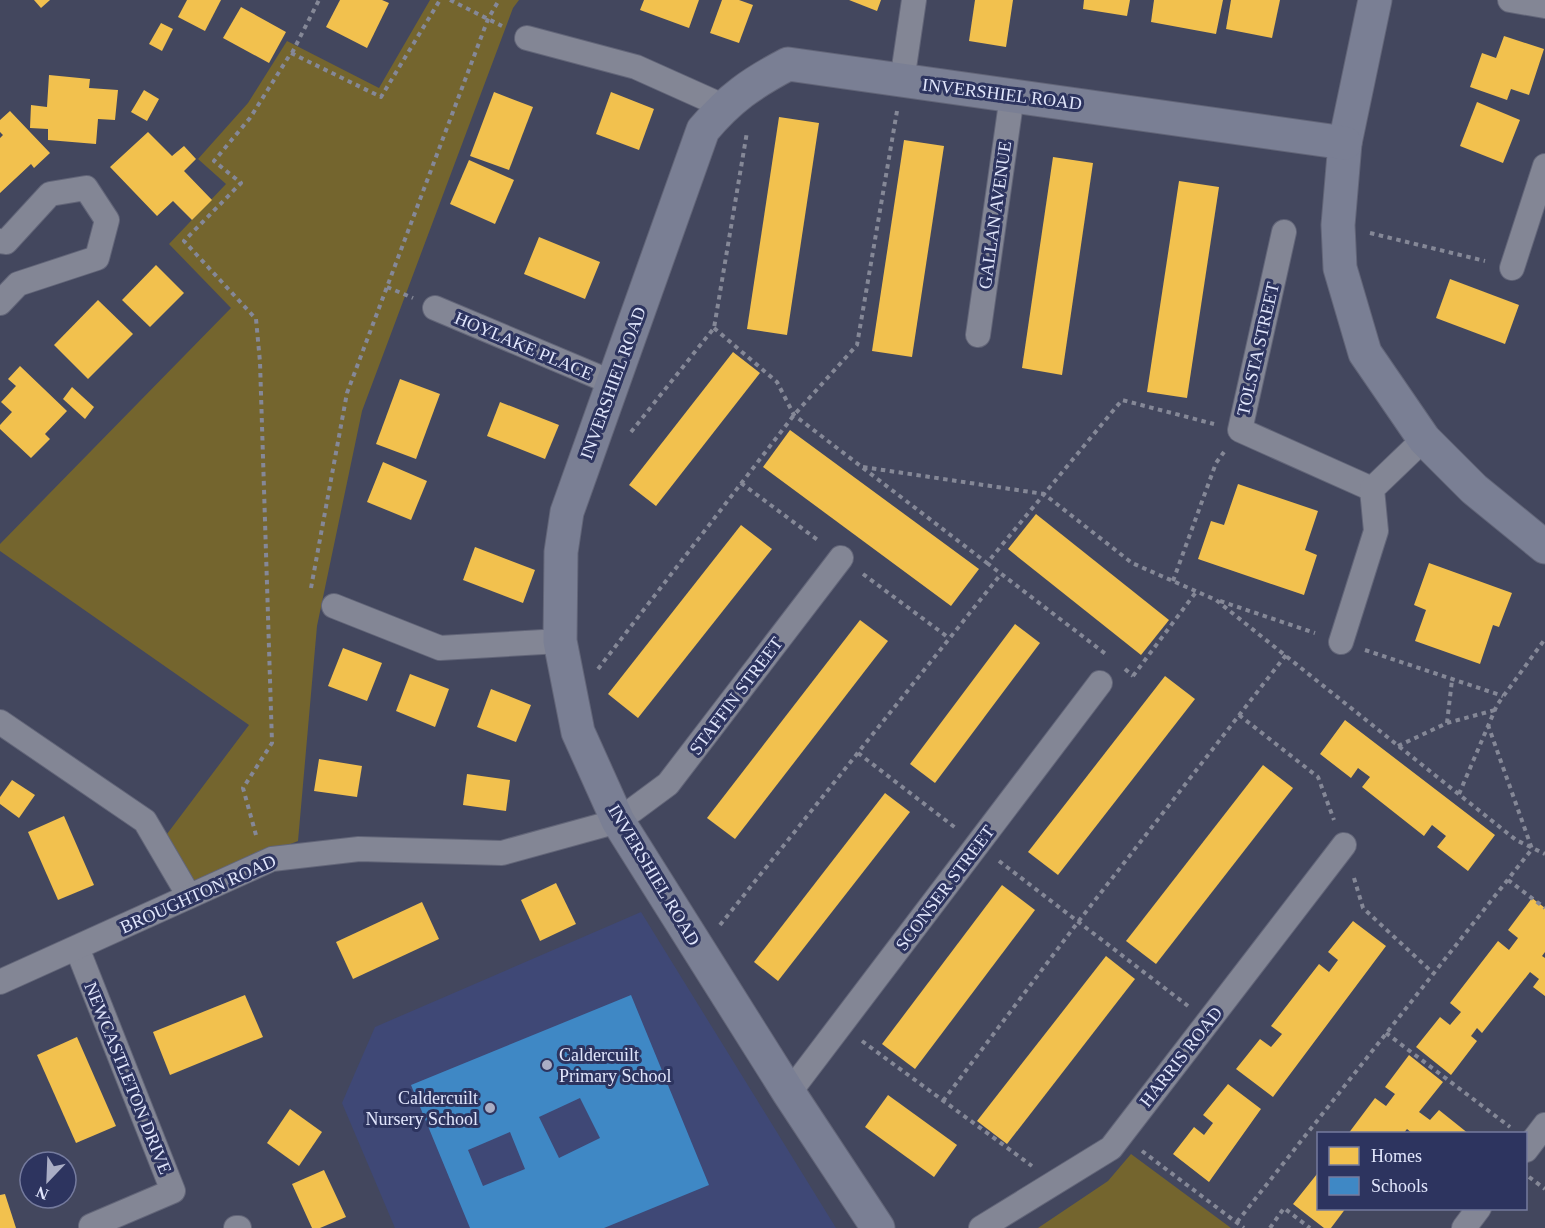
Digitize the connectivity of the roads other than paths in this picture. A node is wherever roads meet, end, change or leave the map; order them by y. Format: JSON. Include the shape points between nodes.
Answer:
{"nodes":[{"id":1,"x":914,"y":0,"type":"edge"},
{"id":2,"x":1375,"y":0,"type":"edge"},
{"id":3,"x":1510,"y":0,"type":"edge"},
{"id":4,"x":1545,"y":6,"type":"edge"},
{"id":5,"x":527,"y":38,"type":"dead end"},
{"id":6,"x":902,"y":81,"type":"junction"},
{"id":7,"x":1012,"y":96,"type":"junction"},
{"id":8,"x":723,"y":106,"type":"junction"},
{"id":9,"x":1345,"y":142,"type":"junction"},
{"id":10,"x":1545,"y":166,"type":"edge"},
{"id":11,"x":1284,"y":231,"type":"dead end"},
{"id":12,"x":0,"y":241,"type":"edge"},
{"id":13,"x":1512,"y":268,"type":"road end"},
{"id":14,"x":0,"y":303,"type":"edge"},
{"id":15,"x":435,"y":308,"type":"dead end"},
{"id":16,"x":978,"y":335,"type":"dead end"},
{"id":17,"x":613,"y":383,"type":"junction"},
{"id":18,"x":1424,"y":439,"type":"junction"},
{"id":19,"x":1372,"y":489,"type":"junction"},
{"id":20,"x":1545,"y":547,"type":"edge"},
{"id":21,"x":841,"y":558,"type":"dead end"},
{"id":22,"x":334,"y":606,"type":"road end"},
{"id":23,"x":560,"y":641,"type":"junction"},
{"id":24,"x":1341,"y":642,"type":"dead end"},
{"id":25,"x":1100,"y":683,"type":"road end"},
{"id":26,"x":0,"y":723,"type":"edge"},
{"id":27,"x":618,"y":821,"type":"junction"},
{"id":28,"x":1344,"y":845,"type":"dead end"},
{"id":29,"x":189,"y":896,"type":"junction"},
{"id":30,"x":77,"y":948,"type":"junction"},
{"id":31,"x":0,"y":982,"type":"edge"},
{"id":32,"x":789,"y":1093,"type":"junction"},
{"id":33,"x":1545,"y":1125,"type":"edge"},
{"id":34,"x":1527,"y":1149,"type":"edge"},
{"id":35,"x":1478,"y":1210,"type":"edge"},
{"id":36,"x":91,"y":1226,"type":"dead end"},
{"id":37,"x":878,"y":1228,"type":"edge"},
{"id":38,"x":981,"y":1228,"type":"edge"},
{"id":39,"x":1464,"y":1228,"type":"edge"}],
"edges":[{"from":1,"to":6,"type":"street"},
{"from":2,"to":9,"type":"street"},
{"from":3,"to":4,"type":"street"},
{"from":5,"to":8,"type":"street","via":[[636,67]]},
{"from":6,"to":7,"type":"street","name":"INVERSHIEL ROAD"},
{"from":6,"to":8,"type":"street","name":"INVERSHIEL ROAD","via":[[788,64],[756,81]]},
{"from":7,"to":9,"type":"street","name":"INVERSHIEL ROAD"},
{"from":7,"to":16,"type":"street","name":"GALLAN AVENUE"},
{"from":8,"to":17,"type":"street","name":"INVERSHIEL ROAD","via":[[703,129]]},
{"from":9,"to":18,"type":"street","via":[[1338,225],[1340,268],[1365,353]]},
{"from":10,"to":13,"type":"street"},
{"from":11,"to":19,"type":"street","name":"TOLSTA STREET","via":[[1240,430]]},
{"from":12,"to":14,"type":"street","via":[[6,242],[50,194],[86,188],[107,220],[97,258],[18,284]]},
{"from":15,"to":17,"type":"street","name":"HOYLAKE PLACE"},
{"from":17,"to":23,"type":"street","name":"INVERSHIEL ROAD","via":[[567,512],[561,552]]},
{"from":18,"to":19,"type":"street"},
{"from":18,"to":20,"type":"street","via":[[1474,489]]},
{"from":19,"to":24,"type":"street","via":[[1376,531]]},
{"from":21,"to":27,"type":"street","name":"STAFFIN STREET","via":[[668,784]]},
{"from":22,"to":23,"type":"street","via":[[440,648]]},
{"from":23,"to":27,"type":"street","name":"INVERSHIEL ROAD","via":[[578,732]]},
{"from":25,"to":32,"type":"street","name":"SCONSER STREET"},
{"from":26,"to":29,"type":"street","via":[[145,822]]},
{"from":27,"to":29,"type":"street","name":"BROUGHTON ROAD","via":[[502,853],[359,849],[272,859]]},
{"from":27,"to":32,"type":"street","name":"INVERSHIEL ROAD"},
{"from":28,"to":38,"type":"street","name":"HARRIS ROAD","via":[[1111,1148]]},
{"from":29,"to":30,"type":"street","name":"BROUGHTON ROAD"},
{"from":30,"to":31,"type":"street","name":"BROUGHTON ROAD"},
{"from":30,"to":36,"type":"street","name":"NEWCASTLETON DRIVE","via":[[173,1191]]},
{"from":32,"to":37,"type":"street","name":"INVERSHIEL ROAD"},
{"from":33,"to":34,"type":"street"},
{"from":35,"to":39,"type":"street"}]}
